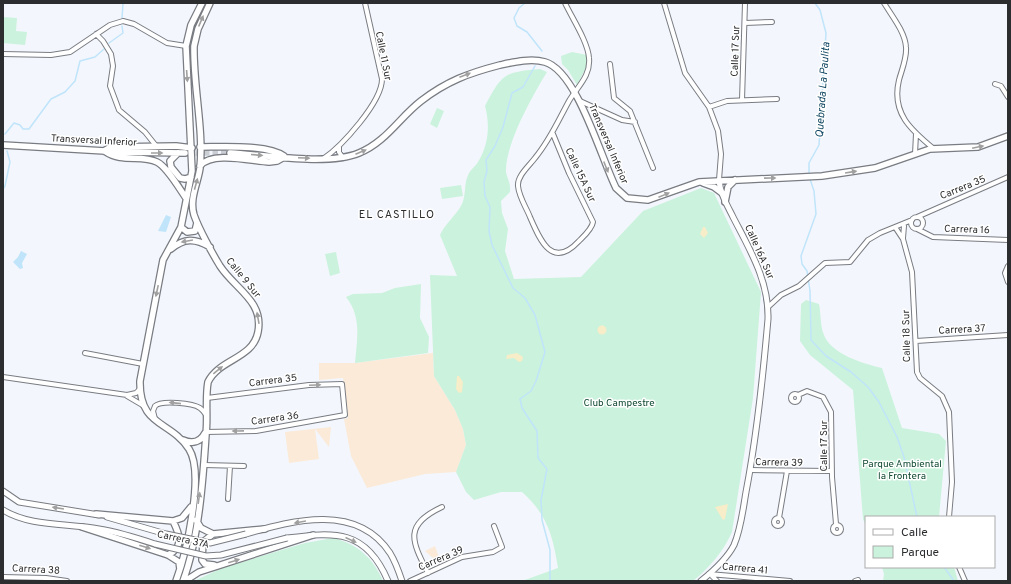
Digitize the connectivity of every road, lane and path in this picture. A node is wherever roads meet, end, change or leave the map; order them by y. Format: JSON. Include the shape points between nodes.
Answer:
{"nodes":[{"id":1,"x":202,"y":3,"type":"edge"},
{"id":2,"x":210,"y":3,"type":"edge"},
{"id":3,"x":365,"y":3,"type":"edge"},
{"id":4,"x":564,"y":3,"type":"edge"},
{"id":5,"x":664,"y":3,"type":"edge"},
{"id":6,"x":745,"y":3,"type":"edge"},
{"id":7,"x":884,"y":3,"type":"edge"},
{"id":8,"x":772,"y":22,"type":"dead end"},
{"id":9,"x":745,"y":23,"type":"junction"},
{"id":10,"x":96,"y":34,"type":"junction"},
{"id":11,"x":186,"y":46,"type":"junction"},
{"id":12,"x":3,"y":54,"type":"edge"},
{"id":13,"x":610,"y":64,"type":"dead end"},
{"id":14,"x":995,"y":84,"type":"dead end"},
{"id":15,"x":572,"y":86,"type":"junction"},
{"id":16,"x":579,"y":86,"type":"junction"},
{"id":17,"x":575,"y":92,"type":"junction"},
{"id":18,"x":1008,"y":97,"type":"edge"},
{"id":19,"x":777,"y":99,"type":"dead end"},
{"id":20,"x":579,"y":100,"type":"junction"},
{"id":21,"x":742,"y":100,"type":"junction"},
{"id":22,"x":591,"y":106,"type":"junction"},
{"id":23,"x":709,"y":107,"type":"junction"},
{"id":24,"x":583,"y":110,"type":"junction"},
{"id":25,"x":635,"y":122,"type":"junction"},
{"id":26,"x":553,"y":134,"type":"junction"},
{"id":27,"x":916,"y":134,"type":"junction"},
{"id":28,"x":1008,"y":136,"type":"edge"},
{"id":29,"x":3,"y":145,"type":"edge"},
{"id":30,"x":339,"y":146,"type":"junction"},
{"id":31,"x":157,"y":147,"type":"junction"},
{"id":32,"x":200,"y":147,"type":"junction"},
{"id":33,"x":192,"y":148,"type":"junction"},
{"id":34,"x":934,"y":149,"type":"junction"},
{"id":35,"x":104,"y":151,"type":"junction"},
{"id":36,"x":178,"y":153,"type":"junction"},
{"id":37,"x":185,"y":153,"type":"tunnel mouth"},
{"id":38,"x":230,"y":153,"type":"tunnel mouth"},
{"id":39,"x":915,"y":154,"type":"junction"},
{"id":40,"x":284,"y":157,"type":"junction"},
{"id":41,"x":343,"y":158,"type":"junction"},
{"id":42,"x":323,"y":159,"type":"junction"},
{"id":43,"x":200,"y":166,"type":"junction"},
{"id":44,"x":653,"y":168,"type":"dead end"},
{"id":45,"x":191,"y":177,"type":"junction"},
{"id":46,"x":1008,"y":177,"type":"edge"},
{"id":47,"x":736,"y":179,"type":"junction"},
{"id":48,"x":719,"y":180,"type":"junction"},
{"id":49,"x":699,"y":182,"type":"junction"},
{"id":50,"x":722,"y":193,"type":"junction"},
{"id":51,"x":186,"y":198,"type":"junction"},
{"id":52,"x":725,"y":202,"type":"junction"},
{"id":53,"x":925,"y":213,"type":"junction"},
{"id":54,"x":917,"y":217,"type":"junction"},
{"id":55,"x":912,"y":220,"type":"junction"},
{"id":56,"x":922,"y":220,"type":"junction"},
{"id":57,"x":197,"y":222,"type":"junction"},
{"id":58,"x":900,"y":226,"type":"junction"},
{"id":59,"x":922,"y":226,"type":"junction"},
{"id":60,"x":182,"y":227,"type":"junction"},
{"id":61,"x":912,"y":227,"type":"junction"},
{"id":62,"x":917,"y":229,"type":"junction"},
{"id":63,"x":925,"y":234,"type":"junction"},
{"id":64,"x":903,"y":239,"type":"junction"},
{"id":65,"x":1008,"y":239,"type":"edge"},
{"id":66,"x":211,"y":247,"type":"junction"},
{"id":67,"x":166,"y":253,"type":"junction"},
{"id":68,"x":1008,"y":266,"type":"edge"},
{"id":69,"x":1008,"y":282,"type":"edge"},
{"id":70,"x":768,"y":307,"type":"junction"},
{"id":71,"x":1008,"y":336,"type":"edge"},
{"id":72,"x":916,"y":341,"type":"junction"},
{"id":73,"x":85,"y":353,"type":"dead end"},
{"id":74,"x":143,"y":364,"type":"junction"},
{"id":75,"x":3,"y":377,"type":"edge"},
{"id":76,"x":140,"y":389,"type":"junction"},
{"id":77,"x":127,"y":395,"type":"junction"},
{"id":78,"x":798,"y":395,"type":"dead end"},
{"id":79,"x":207,"y":398,"type":"junction"},
{"id":80,"x":144,"y":406,"type":"junction"},
{"id":81,"x":345,"y":415,"type":"joint"},
{"id":82,"x":207,"y":418,"type":"junction"},
{"id":83,"x":156,"y":422,"type":"junction"},
{"id":84,"x":206,"y":432,"type":"junction"},
{"id":85,"x":180,"y":439,"type":"junction"},
{"id":86,"x":204,"y":465,"type":"junction"},
{"id":87,"x":230,"y":466,"type":"junction"},
{"id":88,"x":244,"y":466,"type":"dead end"},
{"id":89,"x":750,"y":470,"type":"junction"},
{"id":90,"x":787,"y":471,"type":"junction"},
{"id":91,"x":832,"y":471,"type":"junction"},
{"id":92,"x":3,"y":491,"type":"edge"},
{"id":93,"x":228,"y":499,"type":"dead end"},
{"id":94,"x":192,"y":505,"type":"junction"},
{"id":95,"x":442,"y":507,"type":"dead end"},
{"id":96,"x":3,"y":510,"type":"edge"},
{"id":97,"x":96,"y":514,"type":"junction"},
{"id":98,"x":949,"y":516,"type":"edge"},
{"id":99,"x":779,"y":518,"type":"dead end"},
{"id":100,"x":196,"y":520,"type":"junction"},
{"id":101,"x":173,"y":521,"type":"junction"},
{"id":102,"x":836,"y":524,"type":"dead end"},
{"id":103,"x":494,"y":526,"type":"dead end"},
{"id":104,"x":82,"y":527,"type":"junction"},
{"id":105,"x":265,"y":529,"type":"junction"},
{"id":106,"x":213,"y":534,"type":"junction"},
{"id":107,"x":314,"y":535,"type":"junction"},
{"id":108,"x":168,"y":555,"type":"junction"},
{"id":109,"x":221,"y":565,"type":"junction"},
{"id":110,"x":959,"y":568,"type":"edge"},
{"id":111,"x":180,"y":571,"type":"junction"},
{"id":112,"x":428,"y":573,"type":"junction"},
{"id":113,"x":709,"y":574,"type":"junction"},
{"id":114,"x":3,"y":577,"type":"edge"},
{"id":115,"x":46,"y":579,"type":"edge"},
{"id":116,"x":67,"y":581,"type":"edge"},
{"id":117,"x":176,"y":581,"type":"edge"},
{"id":118,"x":184,"y":581,"type":"edge"},
{"id":119,"x":388,"y":581,"type":"edge"},
{"id":120,"x":402,"y":581,"type":"edge"},
{"id":121,"x":410,"y":581,"type":"edge"},
{"id":122,"x":701,"y":581,"type":"edge"},
{"id":123,"x":717,"y":581,"type":"edge"},
{"id":124,"x":790,"y":581,"type":"edge"},
{"id":125,"x":965,"y":581,"type":"edge"}],
"edges":[{"from":1,"to":11,"type":"main road","via":[[191,25]]},
{"from":32,"to":2,"type":"main road","name":"Calle 9 Sur","one_way":true,"via":[[195,39],[200,21]]},
{"from":3,"to":30,"type":"street","name":"Calle 11 Sur","via":[[382,86],[373,104]]},
{"from":4,"to":16,"type":"street","via":[[589,56],[587,73]]},
{"from":5,"to":23,"type":"street","name":"Calle 16A Sur","via":[[685,73]]},
{"from":6,"to":9,"type":"street","name":"Calle 17 Sur"},
{"from":7,"to":27,"type":"street","via":[[906,46],[897,90],[898,107]]},
{"from":8,"to":9,"type":"street"},
{"from":9,"to":21,"type":"street","name":"Calle 17 Sur"},
{"from":10,"to":11,"type":"street","via":[[115,22],[128,22],[167,43]]},
{"from":10,"to":12,"type":"street","via":[[70,52],[51,55]]},
{"from":10,"to":31,"type":"street","via":[[111,54],[113,66],[110,86],[119,110],[145,132]]},
{"from":11,"to":33,"type":"main road","one_way":true},
{"from":13,"to":25,"type":"street","via":[[614,98],[630,110]]},
{"from":14,"to":18,"type":"street","via":[[1001,86]]},
{"from":15,"to":16,"type":"street"},
{"from":15,"to":17,"type":"main road","name":"Transversal Inferior"},
{"from":41,"to":15,"type":"main road","name":"Transversal Inferior","one_way":true,"via":[[376,144],[428,96],[452,80],[473,72],[510,63],[540,61],[558,68]]},
{"from":16,"to":17,"type":"street"},
{"from":17,"to":20,"type":"main road","name":"Transversal Inferior"},
{"from":17,"to":26,"type":"street"},
{"from":19,"to":21,"type":"street"},
{"from":20,"to":22,"type":"street"},
{"from":20,"to":24,"type":"main road","name":"Transversal Inferior"},
{"from":21,"to":23,"type":"street","via":[[727,101]]},
{"from":22,"to":24,"type":"street"},
{"from":22,"to":25,"type":"street","via":[[622,120]]},
{"from":23,"to":48,"type":"street","name":"Calle 16A Sur","via":[[720,141]]},
{"from":24,"to":49,"type":"main road","name":"Transversal Inferior","one_way":true,"via":[[609,175],[623,196],[633,200],[648,200]]},
{"from":25,"to":44,"type":"street"},
{"from":26,"to":26,"type":"street","name":"Calle 15A Sur","via":[[521,176],[518,185],[541,242],[555,253],[571,248],[593,222]]},
{"from":27,"to":34,"type":"street"},
{"from":27,"to":39,"type":"street"},
{"from":34,"to":28,"type":"main road","name":"Transversal Inferior","one_way":true,"via":[[971,149]]},
{"from":29,"to":35,"type":"main road","name":"Transversal Inferior"},
{"from":30,"to":41,"type":"street"},
{"from":30,"to":42,"type":"street","name":"Calle 11 Sur"},
{"from":31,"to":33,"type":"main road"},
{"from":31,"to":35,"type":"main road","via":[[111,147]]},
{"from":32,"to":40,"type":"main road","via":[[264,149]]},
{"from":32,"to":43,"type":"main road","name":"Calle 9 Sur"},
{"from":33,"to":45,"type":"main road"},
{"from":34,"to":39,"type":"main road","name":"Transversal Inferior"},
{"from":35,"to":36,"type":"main road","name":"Transversal Inferior","one_way":true},
{"from":35,"to":51,"type":"main road","via":[[123,158],[158,162]]},
{"from":36,"to":37,"type":"main road","name":"Transversal Inferior"},
{"from":36,"to":45,"type":"main road","via":[[170,161],[171,167],[180,178]]},
{"from":38,"to":40,"type":"main road","name":"Transversal Inferior","one_way":true},
{"from":47,"to":39,"type":"main road","name":"Transversal Inferior","one_way":true,"via":[[813,177],[875,168]]},
{"from":40,"to":42,"type":"main road","name":"Transversal Inferior","one_way":true},
{"from":40,"to":43,"type":"main road","via":[[269,162],[215,158],[206,160]]},
{"from":41,"to":42,"type":"main road","name":"Transversal Inferior"},
{"from":57,"to":43,"type":"main road","name":"Calle 9 Sur","one_way":true,"via":[[192,202]]},
{"from":45,"to":51,"type":"main road"},
{"from":46,"to":53,"type":"street","name":"Carrera 35"},
{"from":47,"to":48,"type":"main road","name":"Transversal Inferior"},
{"from":47,"to":52,"type":"main road","via":[[728,186]]},
{"from":48,"to":49,"type":"main road","name":"Transversal Inferior"},
{"from":48,"to":50,"type":"street","name":"Calle 16A Sur"},
{"from":49,"to":50,"type":"main road","via":[[711,185]]},
{"from":50,"to":52,"type":"street","name":"Calle 16A Sur"},
{"from":51,"to":60,"type":"main road"},
{"from":52,"to":70,"type":"street","name":"Calle 16A Sur","via":[[760,272]]},
{"from":53,"to":54,"type":"street","name":"Carrera 35"},
{"from":53,"to":56,"type":"street"},
{"from":54,"to":55,"type":"street"},
{"from":54,"to":56,"type":"street"},
{"from":55,"to":58,"type":"street"},
{"from":55,"to":61,"type":"street"},
{"from":56,"to":59,"type":"street"},
{"from":57,"to":60,"type":"main road","via":[[196,231],[193,233]]},
{"from":57,"to":66,"type":"main road","name":"Calle 9 Sur"},
{"from":58,"to":61,"type":"street"},
{"from":58,"to":64,"type":"street","name":"Calle 18 Sur"},
{"from":58,"to":64,"type":"street","name":"Calle 18 Sur"},
{"from":58,"to":70,"type":"street","via":[[868,240],[850,262],[825,263]]},
{"from":59,"to":62,"type":"street"},
{"from":59,"to":63,"type":"street"},
{"from":60,"to":67,"type":"main road"},
{"from":61,"to":62,"type":"street"},
{"from":62,"to":63,"type":"street","name":"Carrera 16"},
{"from":63,"to":65,"type":"street","name":"Carrera 16","via":[[933,237]]},
{"from":64,"to":72,"type":"street","name":"Calle 18 Sur","via":[[912,272]]},
{"from":66,"to":67,"type":"main road","one_way":true,"via":[[192,239],[182,241]]},
{"from":79,"to":66,"type":"main road","name":"Calle 9 Sur","one_way":true,"via":[[211,376],[249,349],[258,334],[259,325],[251,299],[220,266]]},
{"from":67,"to":74,"type":"main road","one_way":true,"via":[[160,272]]},
{"from":68,"to":69,"type":"street","via":[[1005,273]]},
{"from":70,"to":89,"type":"street","name":"Calle 16A Sur","via":[[761,396]]},
{"from":71,"to":72,"type":"street","name":"Carrera 37"},
{"from":72,"to":98,"type":"street","name":"Calle 18 Sur","via":[[917,372],[920,378],[942,396],[949,412],[952,462]]},
{"from":73,"to":74,"type":"street"},
{"from":74,"to":76,"type":"main road"},
{"from":75,"to":77,"type":"street"},
{"from":76,"to":77,"type":"street"},
{"from":76,"to":80,"type":"main road"},
{"from":77,"to":80,"type":"street"},
{"from":78,"to":91,"type":"street","name":"Calle 17 Sur","via":[[807,391],[812,392],[823,398],[829,406],[833,419]]},
{"from":79,"to":81,"type":"street","name":"Carrera 35","one_way":true,"via":[[309,385],[342,384]]},
{"from":79,"to":82,"type":"main road","name":"Calle 9 Sur"},
{"from":80,"to":83,"type":"main road"},
{"from":81,"to":84,"type":"street","name":"Carrera 36","one_way":true,"via":[[262,431]]},
{"from":82,"to":83,"type":"street","one_way":true,"via":[[204,411],[195,405],[164,402],[155,406],[153,411]]},
{"from":82,"to":84,"type":"main road","name":"Calle 9 Sur"},
{"from":83,"to":85,"type":"main road"},
{"from":84,"to":85,"type":"main road","via":[[197,442]]},
{"from":84,"to":86,"type":"main road","name":"Calle 9 Sur"},
{"from":85,"to":94,"type":"main road","via":[[194,460],[196,474]]},
{"from":86,"to":87,"type":"street"},
{"from":100,"to":86,"type":"main road","name":"Calle 9 Sur","one_way":true},
{"from":87,"to":88,"type":"street"},
{"from":87,"to":93,"type":"street"},
{"from":89,"to":90,"type":"street","name":"Carrera 39"},
{"from":89,"to":113,"type":"street","name":"Calle 16A Sur","via":[[733,546]]},
{"from":90,"to":91,"type":"street","name":"Carrera 39"},
{"from":90,"to":99,"type":"street"},
{"from":91,"to":102,"type":"street","name":"Calle 17 Sur"},
{"from":97,"to":92,"type":"street","name":"Carrera 37A","one_way":true,"via":[[19,502]]},
{"from":94,"to":101,"type":"main road","via":[[182,518]]},
{"from":94,"to":111,"type":"main road"},
{"from":95,"to":112,"type":"street","via":[[421,519],[416,530],[415,543]]},
{"from":96,"to":104,"type":"street","name":"Carrera 37A","via":[[31,520]]},
{"from":97,"to":101,"type":"main road"},
{"from":97,"to":105,"type":"street","name":"Carrera 37A","bridge":true,"via":[[166,534],[210,543]]},
{"from":100,"to":106,"type":"main road","via":[[201,528]]},
{"from":100,"to":118,"type":"main road","name":"Calle 9 Sur","via":[[190,562]]},
{"from":101,"to":108,"type":"main road","via":[[178,530],[180,543],[178,548]]},
{"from":103,"to":112,"type":"street","name":"Carrera 39","via":[[502,547],[494,552],[462,557]]},
{"from":104,"to":107,"type":"street","name":"Carrera 37A","bridge":true,"via":[[206,556],[221,555],[287,538]]},
{"from":104,"to":108,"type":"main road","one_way":true},
{"from":105,"to":106,"type":"main road"},
{"from":120,"to":105,"type":"street","name":"Carrera 37A","one_way":true,"via":[[390,553],[372,534],[342,520],[324,518]]},
{"from":106,"to":109,"type":"main road","via":[[203,542],[202,560],[205,564]]},
{"from":109,"to":107,"type":"main road","one_way":true},
{"from":107,"to":119,"type":"street","name":"Carrera 37A","one_way":true,"via":[[337,535],[365,547],[375,555]]},
{"from":108,"to":111,"type":"main road","via":[[178,562]]},
{"from":109,"to":118,"type":"main road","via":[[199,572]]},
{"from":110,"to":125,"type":"street"},
{"from":111,"to":117,"type":"main road"},
{"from":112,"to":121,"type":"street","name":"Carrera 39"},
{"from":113,"to":122,"type":"street","name":"Calle 16A Sur"},
{"from":113,"to":123,"type":"street","name":"Carrera 41"},
{"from":113,"to":124,"type":"street","name":"Carrera 41"},
{"from":114,"to":115,"type":"street","name":"Carrera 38"},
{"from":115,"to":116,"type":"street","name":"Carrera 38"}]}
